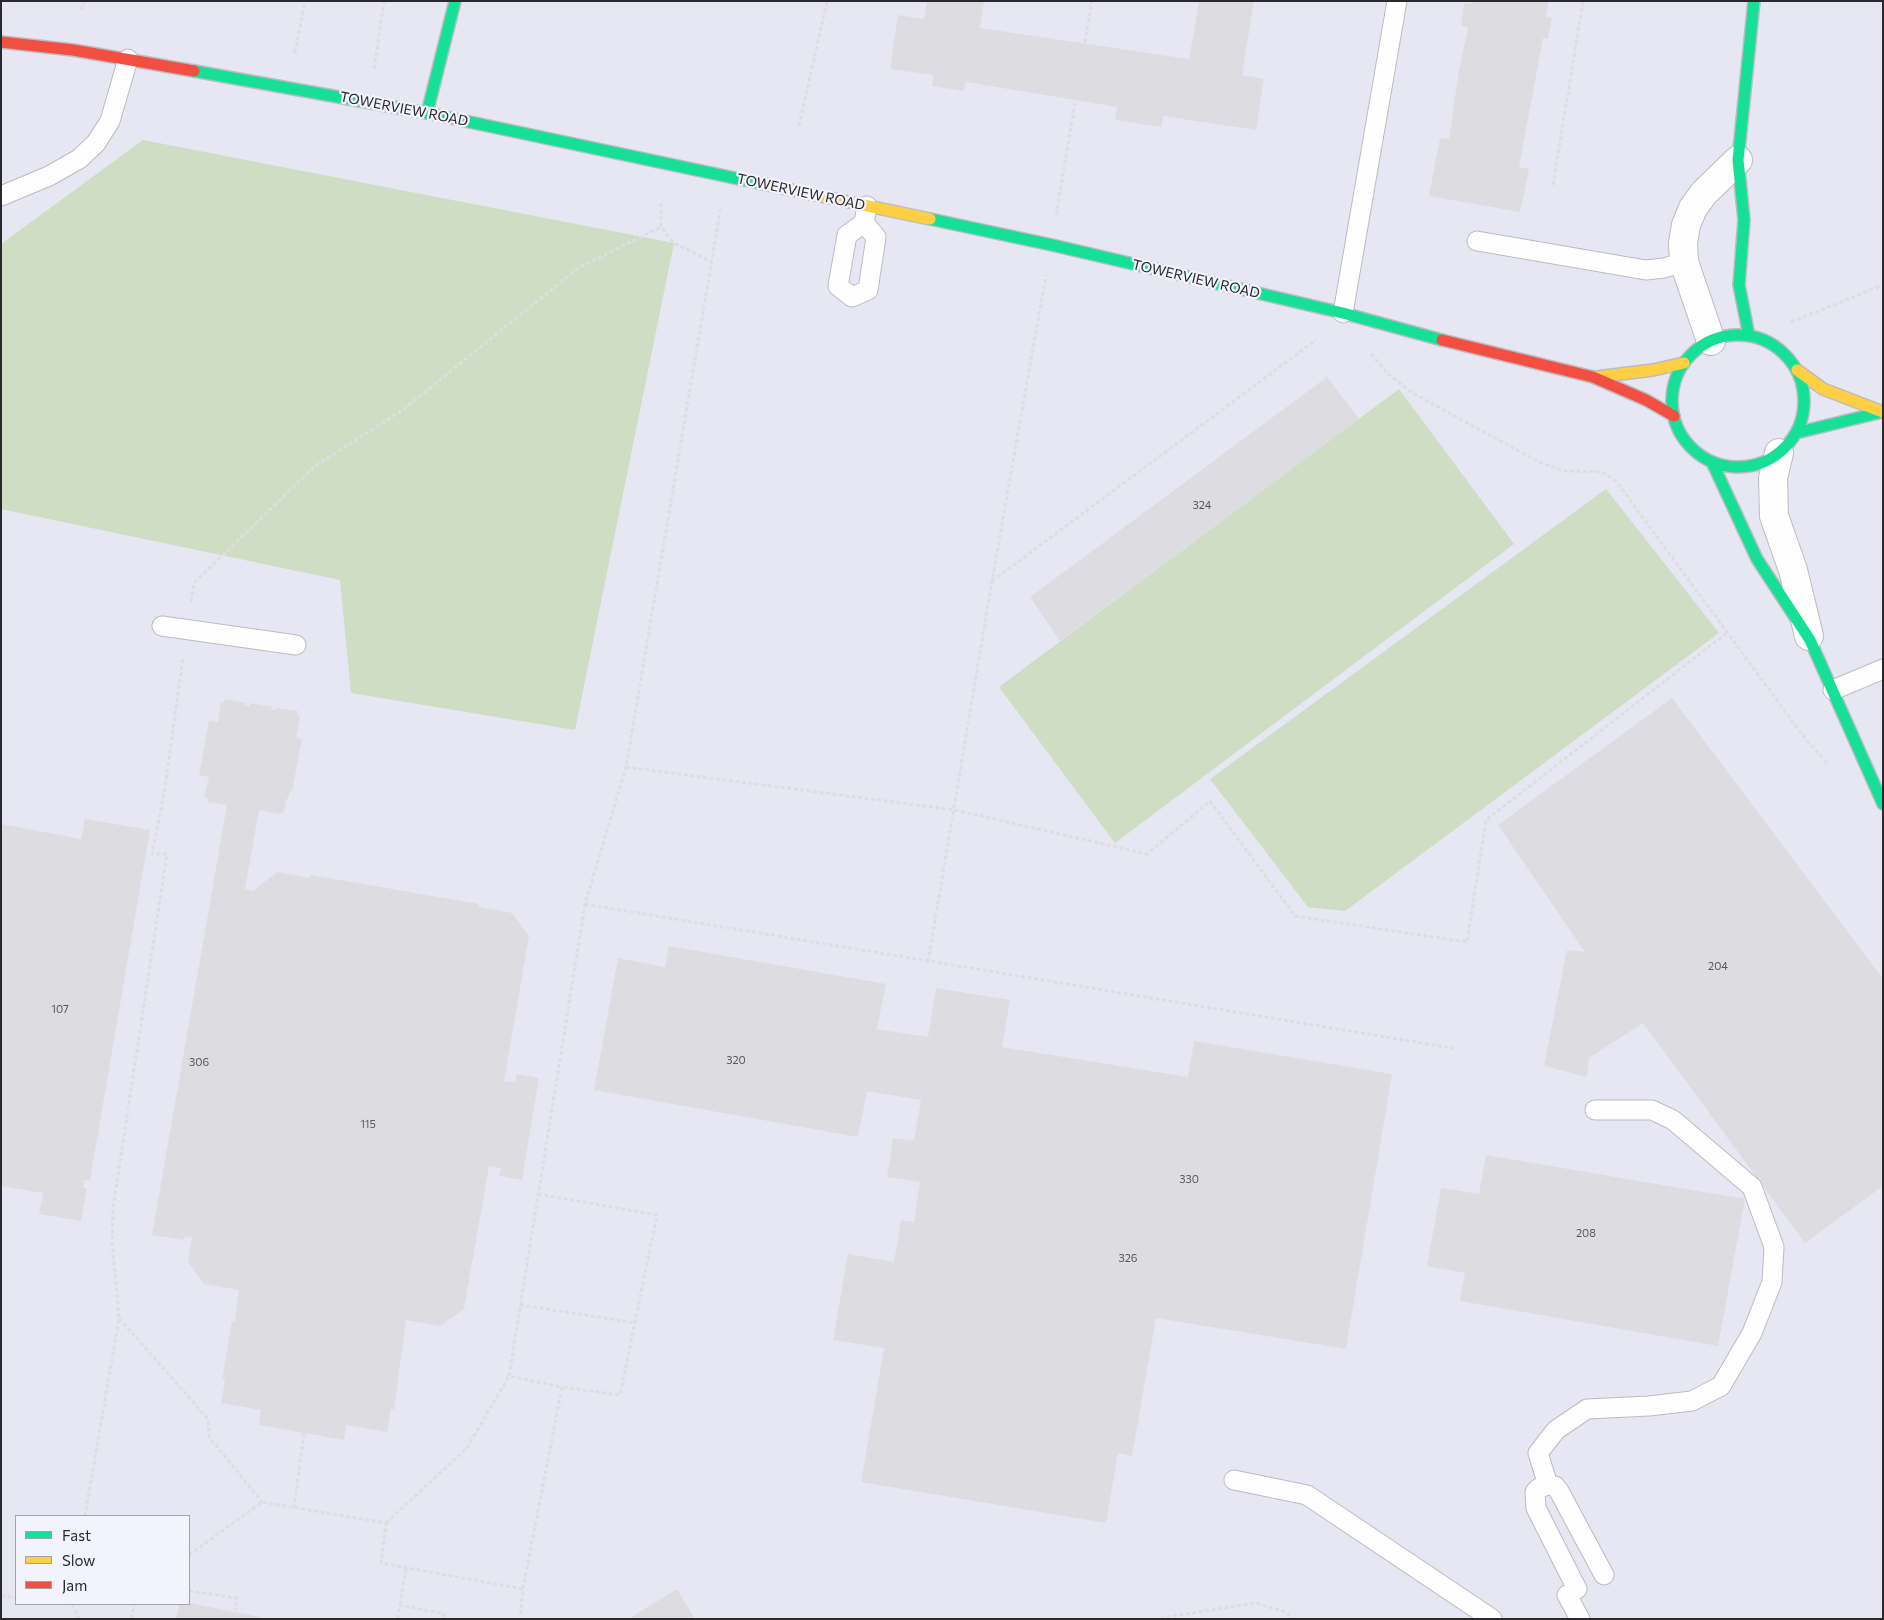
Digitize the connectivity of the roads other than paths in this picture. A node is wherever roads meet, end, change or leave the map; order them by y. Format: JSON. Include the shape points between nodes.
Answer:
{"nodes":[{"id":1,"x":455,"y":1,"type":"edge"},
{"id":2,"x":1398,"y":1,"type":"edge"},
{"id":3,"x":1754,"y":1,"type":"edge"},
{"id":4,"x":1,"y":42,"type":"edge"},
{"id":5,"x":128,"y":59,"type":"junction"},
{"id":6,"x":427,"y":113,"type":"junction"},
{"id":7,"x":1738,"y":160,"type":"junction"},
{"id":8,"x":1,"y":196,"type":"edge"},
{"id":9,"x":866,"y":215,"type":"junction"},
{"id":10,"x":1477,"y":241,"type":"dead end"},
{"id":11,"x":1684,"y":262,"type":"junction"},
{"id":12,"x":1343,"y":313,"type":"junction"},
{"id":13,"x":1749,"y":336,"type":"junction"},
{"id":14,"x":1711,"y":341,"type":"junction"},
{"id":15,"x":1684,"y":363,"type":"junction"},
{"id":16,"x":1797,"y":370,"type":"junction"},
{"id":17,"x":1593,"y":377,"type":"junction"},
{"id":18,"x":1882,"y":412,"type":"edge"},
{"id":19,"x":1674,"y":416,"type":"junction"},
{"id":20,"x":1787,"y":443,"type":"junction"},
{"id":21,"x":1712,"y":462,"type":"junction"},
{"id":22,"x":162,"y":626,"type":"dead end"},
{"id":23,"x":1810,"y":640,"type":"junction"},
{"id":24,"x":296,"y":644,"type":"dead end"},
{"id":25,"x":1883,"y":669,"type":"edge"},
{"id":26,"x":1833,"y":690,"type":"junction"},
{"id":27,"x":1883,"y":804,"type":"edge"},
{"id":28,"x":1595,"y":1110,"type":"dead end"},
{"id":29,"x":1234,"y":1480,"type":"dead end"},
{"id":30,"x":1548,"y":1485,"type":"junction"},
{"id":31,"x":1604,"y":1575,"type":"dead end"},
{"id":32,"x":1492,"y":1619,"type":"edge"},
{"id":33,"x":1580,"y":1619,"type":"edge"}],
"edges":[{"from":1,"to":6,"type":"street"},
{"from":2,"to":12,"type":"lane"},
{"from":3,"to":7,"type":"street"},
{"from":4,"to":5,"type":"street","name":"TOWERVIEW ROAD"},
{"from":5,"to":6,"type":"street","name":"TOWERVIEW ROAD"},
{"from":5,"to":8,"type":"lane","via":[[110,121],[96,143],[78,159],[49,176]]},
{"from":6,"to":9,"type":"street","name":"TOWERVIEW ROAD","via":[[726,176]]},
{"from":7,"to":11,"type":"street","via":[[1693,208],[1686,225]]},
{"from":7,"to":13,"type":"street","via":[[1744,220],[1739,286]]},
{"from":9,"to":9,"type":"lane","via":[[847,234],[838,286],[851,301],[868,290],[876,237]]},
{"from":9,"to":12,"type":"street","name":"TOWERVIEW ROAD","via":[[1052,245]]},
{"from":10,"to":11,"type":"lane","via":[[1646,270]]},
{"from":11,"to":14,"type":"street"},
{"from":12,"to":17,"type":"street","name":"TOWERVIEW ROAD"},
{"from":13,"to":14,"type":"street"},
{"from":13,"to":16,"type":"street","via":[[1768,342]]},
{"from":14,"to":15,"type":"street"},
{"from":15,"to":17,"type":"street","name":"TOWERVIEW ROAD"},
{"from":15,"to":19,"type":"street","via":[[1674,387]]},
{"from":16,"to":18,"type":"street","via":[[1823,388]]},
{"from":16,"to":20,"type":"street","via":[[1803,391],[1803,412]]},
{"from":17,"to":19,"type":"street","name":"TOWERVIEW ROAD"},
{"from":18,"to":20,"type":"street"},
{"from":19,"to":21,"type":"street","via":[[1688,444]]},
{"from":20,"to":21,"type":"street","via":[[1764,462],[1730,466]]},
{"from":20,"to":23,"type":"street","via":[[1773,478],[1774,516],[1793,570]]},
{"from":21,"to":23,"type":"street","via":[[1757,559]]},
{"from":22,"to":24,"type":"lane"},
{"from":23,"to":26,"type":"street"},
{"from":25,"to":26,"type":"lane"},
{"from":26,"to":27,"type":"street"},
{"from":28,"to":30,"type":"lane","via":[[1652,1110],[1673,1120],[1752,1187],[1774,1247],[1772,1282],[1752,1333],[1722,1386],[1692,1401],[1587,1409],[1556,1430],[1538,1453]]},
{"from":29,"to":32,"type":"lane","via":[[1307,1495]]},
{"from":30,"to":31,"type":"lane","via":[[1559,1491]]},
{"from":30,"to":33,"type":"lane","via":[[1535,1492],[1536,1508],[1572,1592]]}]}
